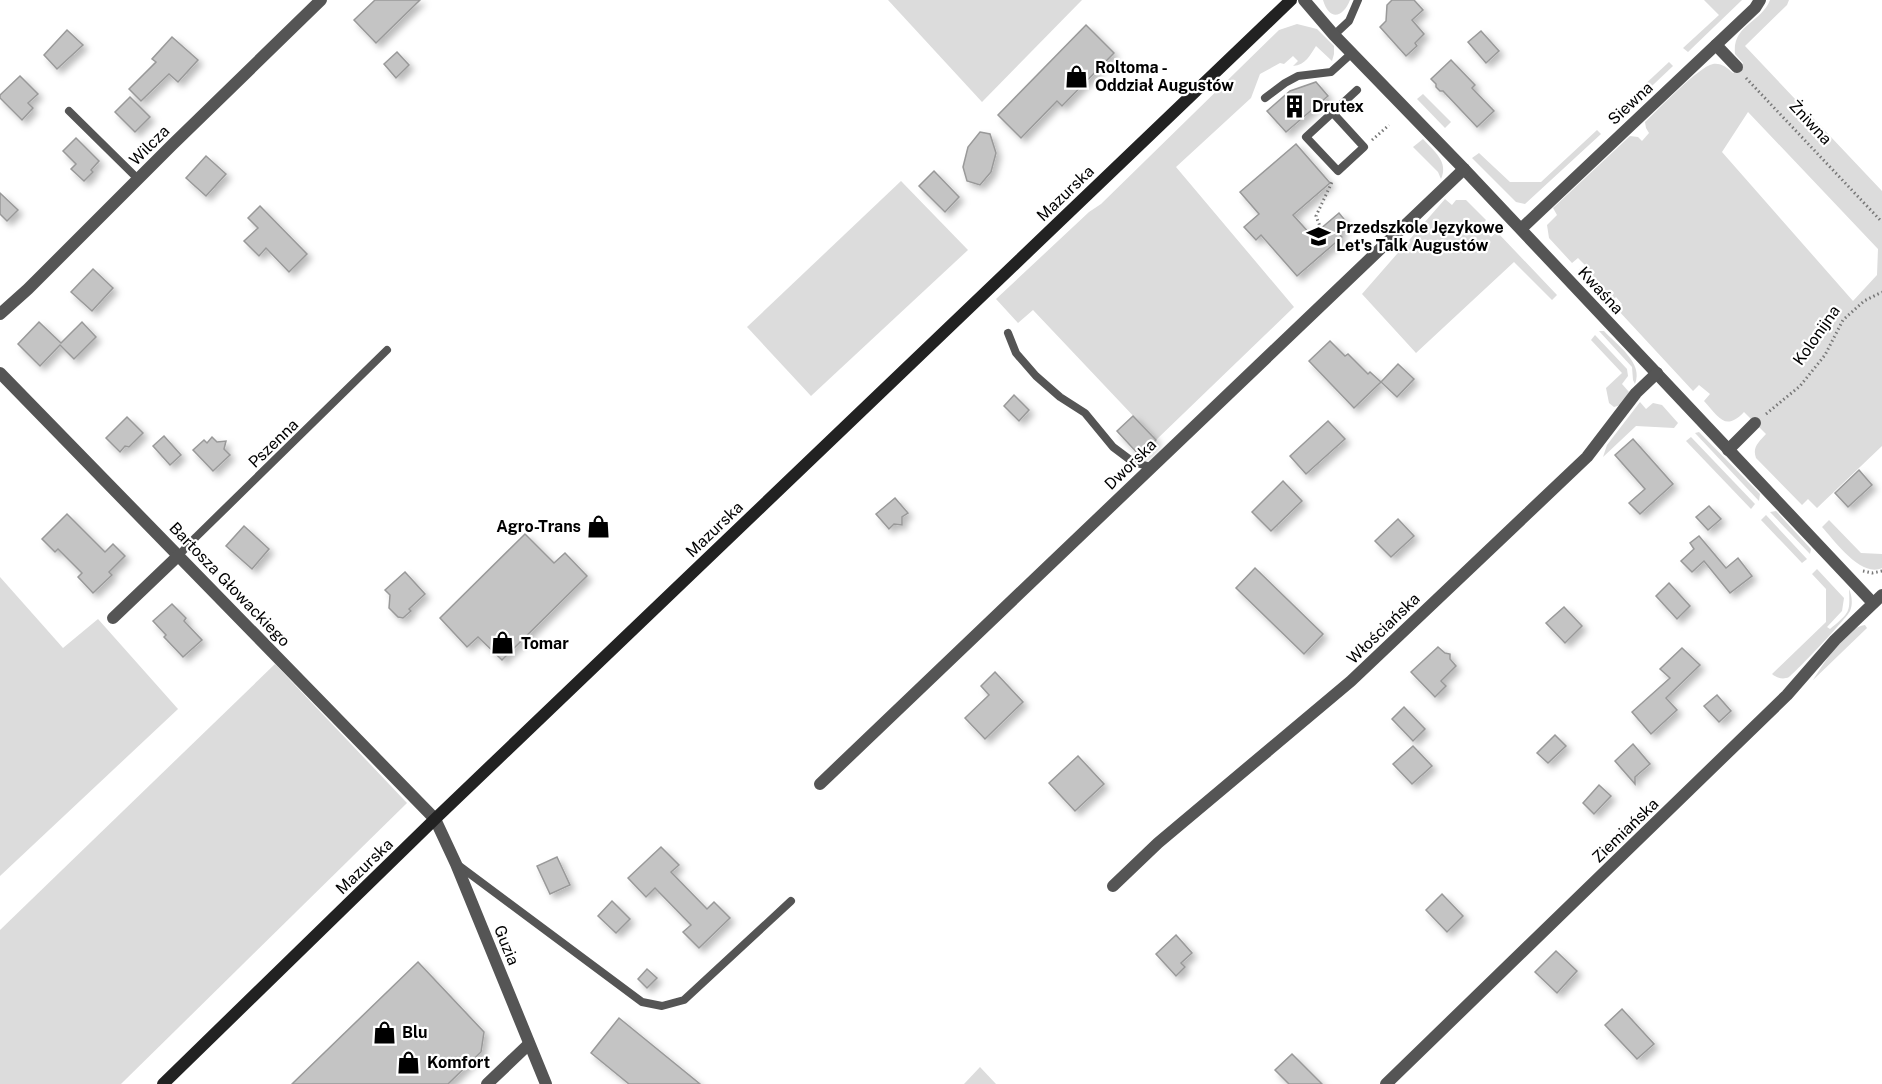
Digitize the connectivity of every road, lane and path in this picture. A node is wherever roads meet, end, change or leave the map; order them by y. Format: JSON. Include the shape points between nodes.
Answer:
{"nodes":[{"id":1,"x":321,"y":0,"type":"edge"},
{"id":2,"x":1291,"y":0,"type":"edge"},
{"id":3,"x":1304,"y":0,"type":"edge"},
{"id":4,"x":1358,"y":0,"type":"edge"},
{"id":5,"x":1760,"y":0,"type":"edge"},
{"id":6,"x":1334,"y":35,"type":"junction"},
{"id":7,"x":1716,"y":45,"type":"junction"},
{"id":8,"x":1352,"y":53,"type":"junction"},
{"id":9,"x":1737,"y":68,"type":"joint"},
{"id":10,"x":1357,"y":90,"type":"dead end"},
{"id":11,"x":1265,"y":98,"type":"dead end"},
{"id":12,"x":69,"y":111,"type":"dead end"},
{"id":13,"x":1332,"y":112,"type":"junction"},
{"id":14,"x":1464,"y":169,"type":"junction"},
{"id":15,"x":1334,"y":177,"type":"dead end"},
{"id":16,"x":138,"y":179,"type":"junction"},
{"id":17,"x":1882,"y":222,"type":"edge"},
{"id":18,"x":1321,"y":229,"type":"dead end"},
{"id":19,"x":1521,"y":229,"type":"junction"},
{"id":20,"x":1882,"y":292,"type":"edge"},
{"id":21,"x":0,"y":315,"type":"edge"},
{"id":22,"x":1008,"y":333,"type":"dead end"},
{"id":23,"x":387,"y":350,"type":"dead end"},
{"id":24,"x":0,"y":373,"type":"edge"},
{"id":25,"x":1657,"y":374,"type":"junction"},
{"id":26,"x":1755,"y":423,"type":"joint"},
{"id":27,"x":1728,"y":450,"type":"junction"},
{"id":28,"x":1151,"y":467,"type":"junction"},
{"id":29,"x":179,"y":555,"type":"junction"},
{"id":30,"x":1858,"y":569,"type":"dead end"},
{"id":31,"x":1882,"y":571,"type":"edge"},
{"id":32,"x":1878,"y":599,"type":"edge"},
{"id":33,"x":113,"y":618,"type":"dead end"},
{"id":34,"x":820,"y":784,"type":"dead end"},
{"id":35,"x":435,"y":819,"type":"junction"},
{"id":36,"x":456,"y":864,"type":"junction"},
{"id":37,"x":1113,"y":886,"type":"dead end"},
{"id":38,"x":791,"y":901,"type":"dead end"},
{"id":39,"x":529,"y":1044,"type":"junction"},
{"id":40,"x":163,"y":1084,"type":"edge"},
{"id":41,"x":487,"y":1084,"type":"edge"},
{"id":42,"x":546,"y":1084,"type":"edge"},
{"id":43,"x":1386,"y":1084,"type":"edge"}],
"edges":[{"from":1,"to":16,"type":"street","name":"Wilcza"},
{"from":2,"to":35,"type":"main road","name":"Mazurska"},
{"from":3,"to":6,"type":"street","name":"Kwaśna"},
{"from":4,"to":6,"type":"lane","via":[[1349,21]]},
{"from":5,"to":7,"type":"street","name":"Siewna"},
{"from":6,"to":8,"type":"street","name":"Kwaśna"},
{"from":7,"to":9,"type":"street"},
{"from":7,"to":19,"type":"street","name":"Siewna"},
{"from":8,"to":11,"type":"lane","via":[[1331,72],[1298,76]]},
{"from":8,"to":14,"type":"street","name":"Kwaśna"},
{"from":9,"to":17,"type":"path","name":"Żniwna"},
{"from":10,"to":13,"type":"lane"},
{"from":12,"to":16,"type":"lane"},
{"from":13,"to":13,"type":"lane","via":[[1306,137],[1338,171],[1364,147]]},
{"from":14,"to":19,"type":"street","name":"Kwaśna"},
{"from":14,"to":28,"type":"street","name":"Dworska"},
{"from":15,"to":18,"type":"path","via":[[1316,216]]},
{"from":16,"to":21,"type":"street","name":"Wilcza"},
{"from":19,"to":25,"type":"street","name":"Kwaśna"},
{"from":20,"to":26,"type":"path","name":"Kolonijna","via":[[1864,301],[1843,320],[1825,355],[1800,386]]},
{"from":22,"to":28,"type":"lane","via":[[1016,353],[1036,376],[1084,413],[1113,447],[1133,462]]},
{"from":23,"to":29,"type":"lane","name":"Pszenna"},
{"from":24,"to":29,"type":"street","name":"Bartosza Głowackiego"},
{"from":25,"to":27,"type":"street","name":"Kwaśna"},
{"from":25,"to":37,"type":"street","name":"Włościańska","via":[[1636,393],[1587,457],[1351,681],[1158,843]]},
{"from":26,"to":27,"type":"street"},
{"from":27,"to":32,"type":"street","name":"Kwaśna"},
{"from":28,"to":34,"type":"street","name":"Dworska"},
{"from":29,"to":33,"type":"street"},
{"from":29,"to":35,"type":"street","name":"Bartosza Głowackiego"},
{"from":30,"to":31,"type":"path","via":[[1867,573]]},
{"from":32,"to":43,"type":"street","name":"Ziemiańska","via":[[1835,640],[1787,695]]},
{"from":35,"to":36,"type":"street","name":"Guzia"},
{"from":35,"to":40,"type":"main road","name":"Mazurska"},
{"from":36,"to":38,"type":"lane","via":[[642,1002],[662,1006],[684,1000]]},
{"from":36,"to":39,"type":"street","name":"Guzia"},
{"from":39,"to":41,"type":"street"},
{"from":39,"to":42,"type":"street","name":"Guzia"}]}
